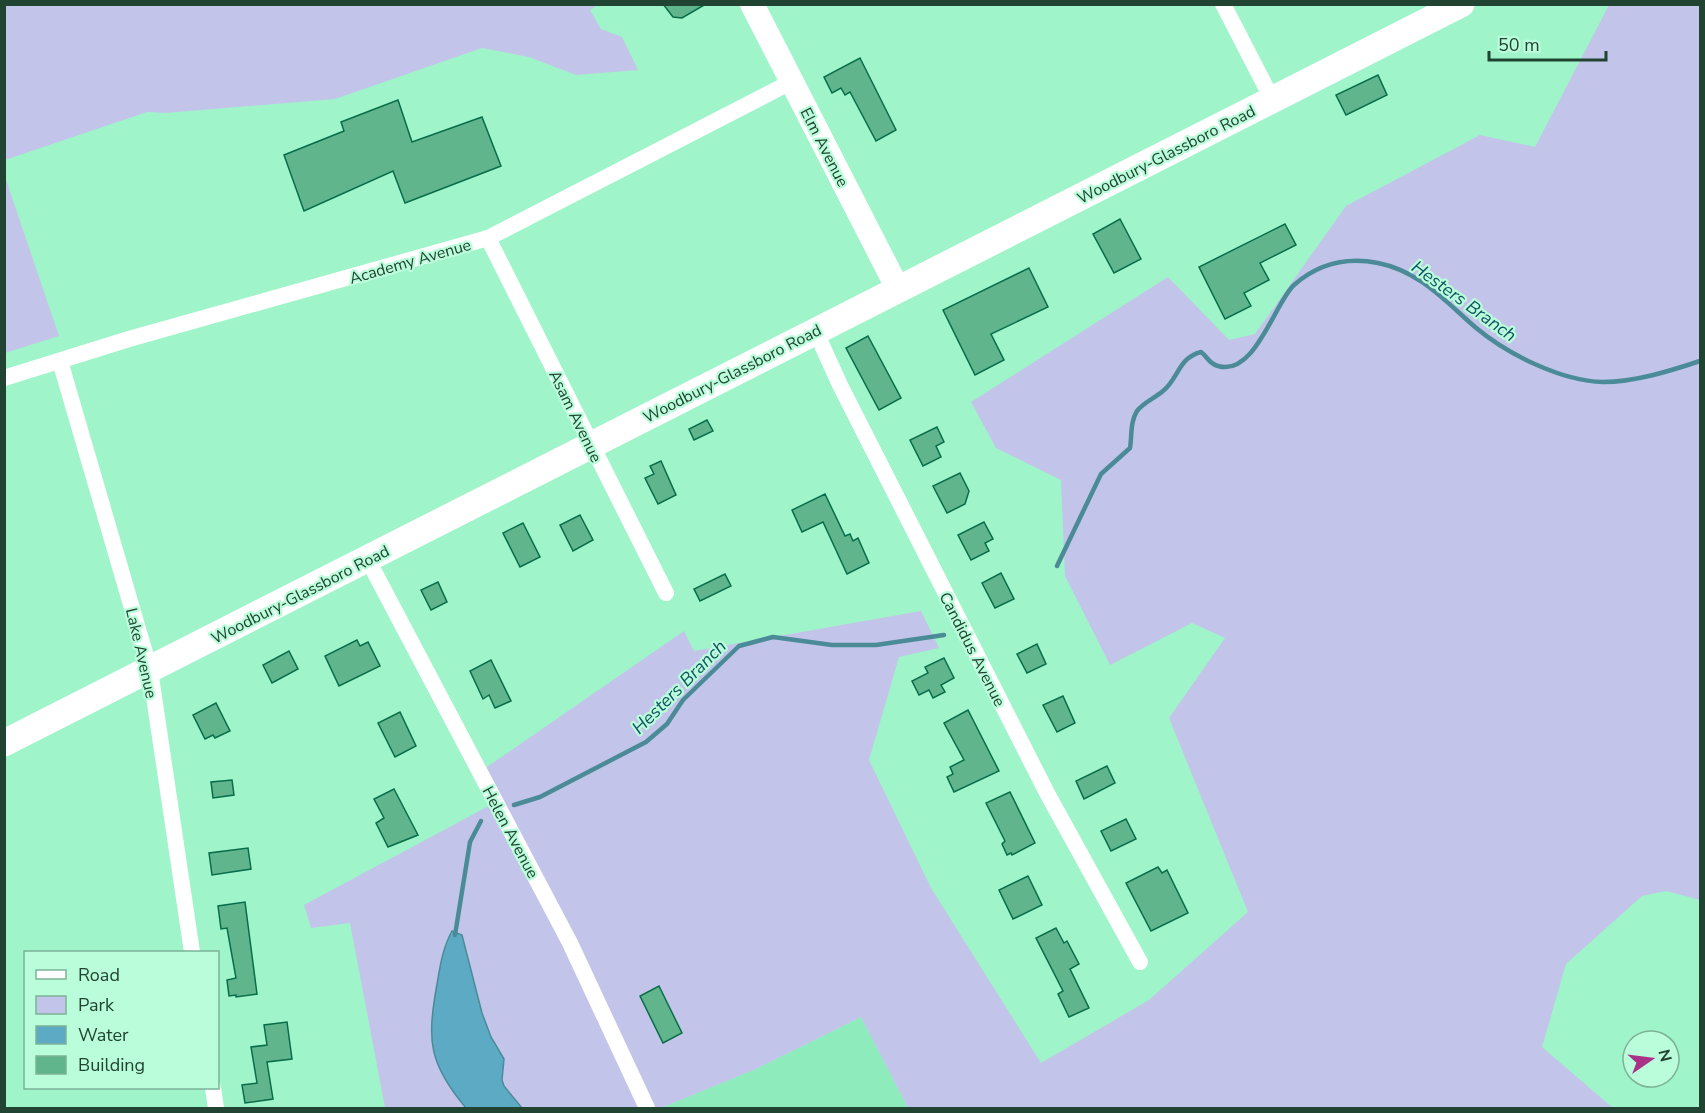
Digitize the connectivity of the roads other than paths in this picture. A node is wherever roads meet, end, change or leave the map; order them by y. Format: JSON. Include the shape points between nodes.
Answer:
{"nodes":[{"id":1,"x":752,"y":4,"type":"edge"},
{"id":2,"x":1223,"y":4,"type":"edge"},
{"id":3,"x":1461,"y":4,"type":"edge"},
{"id":4,"x":791,"y":82,"type":"junction"},
{"id":5,"x":1272,"y":99,"type":"junction"},
{"id":6,"x":488,"y":238,"type":"junction"},
{"id":7,"x":898,"y":289,"type":"junction"},
{"id":8,"x":815,"y":330,"type":"junction"},
{"id":9,"x":60,"y":360,"type":"junction"},
{"id":10,"x":4,"y":378,"type":"edge"},
{"id":11,"x":591,"y":446,"type":"junction"},
{"id":12,"x":368,"y":560,"type":"junction"},
{"id":13,"x":666,"y":593,"type":"dead end"},
{"id":14,"x":150,"y":670,"type":"junction"},
{"id":15,"x":4,"y":743,"type":"edge"},
{"id":16,"x":192,"y":951,"type":"edge"},
{"id":17,"x":1140,"y":962,"type":"dead end"},
{"id":18,"x":213,"y":1089,"type":"edge"},
{"id":19,"x":216,"y":1108,"type":"edge"},
{"id":20,"x":647,"y":1108,"type":"edge"}],
"edges":[{"from":1,"to":4,"type":"main road","name":"Elm Avenue"},
{"from":2,"to":5,"type":"street"},
{"from":3,"to":5,"type":"main road","name":"Woodbury-Glassboro Road"},
{"from":4,"to":6,"type":"street","name":"Academy Avenue"},
{"from":4,"to":7,"type":"main road","name":"Elm Avenue"},
{"from":5,"to":7,"type":"main road","name":"Woodbury-Glassboro Road"},
{"from":6,"to":9,"type":"street","name":"Academy Avenue"},
{"from":6,"to":11,"type":"street","name":"Asam Avenue"},
{"from":7,"to":8,"type":"main road","name":"Woodbury-Glassboro Road"},
{"from":8,"to":11,"type":"main road","name":"Woodbury-Glassboro Road"},
{"from":8,"to":17,"type":"street","name":"Candidus Avenue","via":[[1047,793]]},
{"from":9,"to":10,"type":"street","name":"Academy Avenue"},
{"from":9,"to":14,"type":"street","name":"Lake Avenue"},
{"from":11,"to":12,"type":"main road","name":"Woodbury-Glassboro Road"},
{"from":11,"to":13,"type":"street","name":"Asam Avenue"},
{"from":12,"to":14,"type":"main road","name":"Woodbury-Glassboro Road"},
{"from":12,"to":20,"type":"street","name":"Helen Avenue","via":[[570,943]]},
{"from":14,"to":15,"type":"main road","name":"Woodbury-Glassboro Road"},
{"from":14,"to":16,"type":"street","name":"Lake Avenue"},
{"from":18,"to":19,"type":"street"}]}
